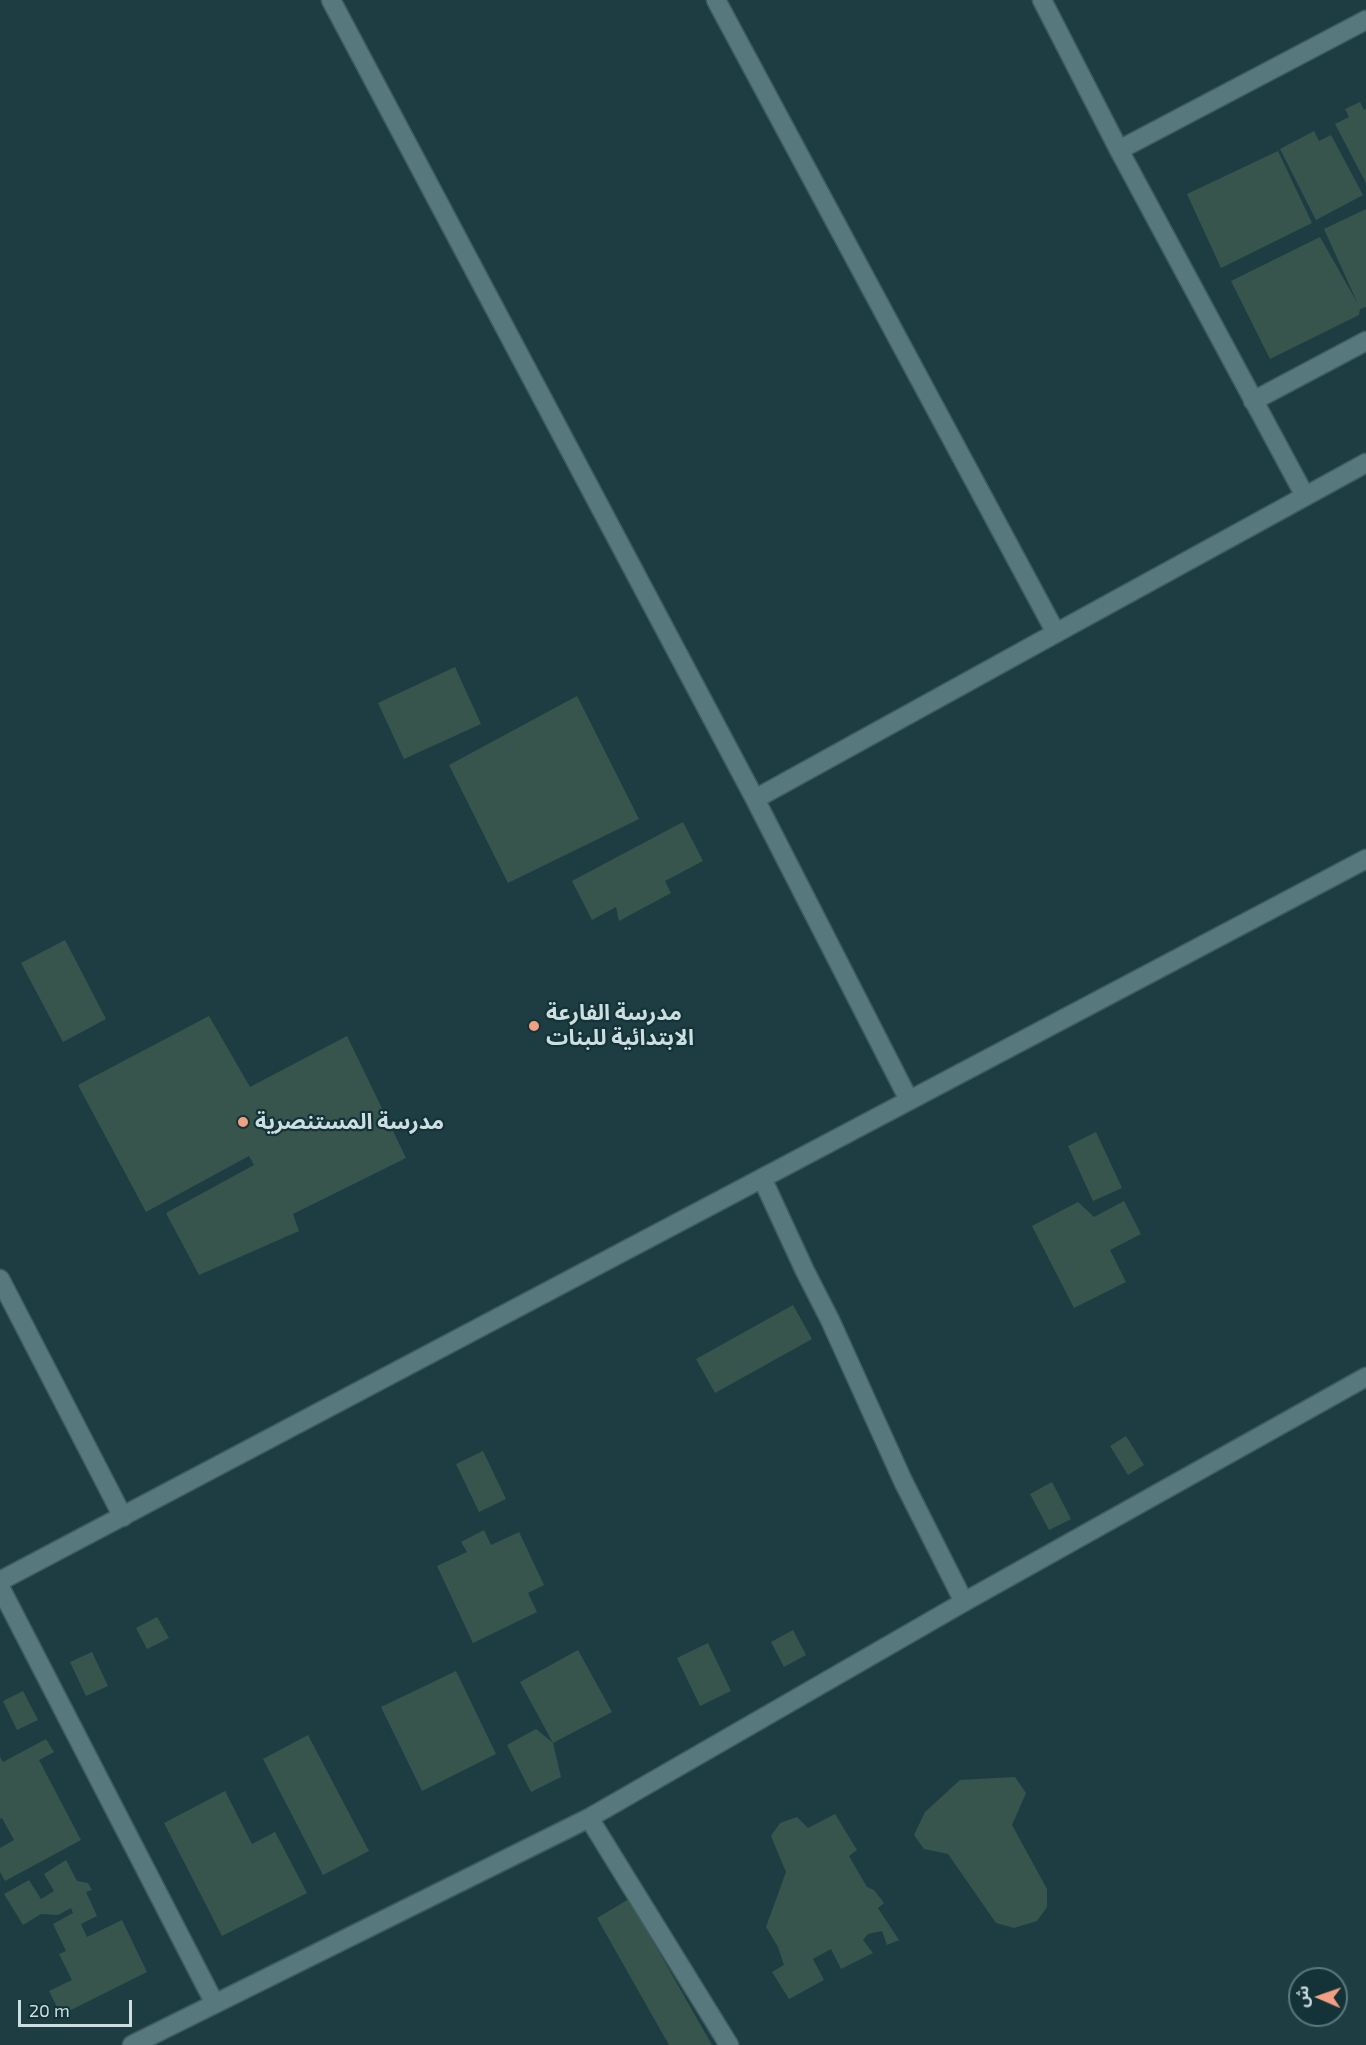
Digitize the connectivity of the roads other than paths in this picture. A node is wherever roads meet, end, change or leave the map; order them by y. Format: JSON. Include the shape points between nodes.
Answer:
{"nodes":[{"id":1,"x":331,"y":0,"type":"edge"},
{"id":2,"x":716,"y":0,"type":"edge"},
{"id":3,"x":1042,"y":0,"type":"edge"},
{"id":4,"x":1366,"y":20,"type":"edge"},
{"id":5,"x":1119,"y":150,"type":"junction"},
{"id":6,"x":1366,"y":341,"type":"edge"},
{"id":7,"x":1253,"y":401,"type":"junction"},
{"id":8,"x":1366,"y":463,"type":"edge"},
{"id":9,"x":1305,"y":496,"type":"junction"},
{"id":10,"x":1056,"y":633,"type":"junction"},
{"id":11,"x":756,"y":799,"type":"junction"},
{"id":12,"x":1366,"y":859,"type":"edge"},
{"id":13,"x":909,"y":1100,"type":"junction"},
{"id":14,"x":762,"y":1178,"type":"junction"},
{"id":15,"x":0,"y":1279,"type":"edge"},
{"id":16,"x":1366,"y":1377,"type":"edge"},
{"id":17,"x":123,"y":1517,"type":"junction"},
{"id":18,"x":0,"y":1581,"type":"edge"},
{"id":19,"x":0,"y":1587,"type":"edge"},
{"id":20,"x":964,"y":1602,"type":"junction"},
{"id":21,"x":589,"y":1818,"type":"junction"},
{"id":22,"x":215,"y":2004,"type":"junction"},
{"id":23,"x":132,"y":2045,"type":"edge"},
{"id":24,"x":729,"y":2045,"type":"edge"}],
"edges":[{"from":1,"to":11,"type":"street"},
{"from":2,"to":10,"type":"street"},
{"from":3,"to":5,"type":"street"},
{"from":4,"to":5,"type":"street"},
{"from":5,"to":7,"type":"street"},
{"from":6,"to":7,"type":"street"},
{"from":7,"to":9,"type":"street"},
{"from":8,"to":9,"type":"street"},
{"from":9,"to":10,"type":"street"},
{"from":10,"to":11,"type":"street"},
{"from":11,"to":13,"type":"street"},
{"from":12,"to":13,"type":"street"},
{"from":13,"to":14,"type":"street"},
{"from":14,"to":17,"type":"street"},
{"from":14,"to":20,"type":"street","via":[[903,1481]]},
{"from":15,"to":17,"type":"street"},
{"from":16,"to":20,"type":"street"},
{"from":17,"to":18,"type":"street"},
{"from":19,"to":22,"type":"street"},
{"from":20,"to":21,"type":"street"},
{"from":21,"to":22,"type":"street"},
{"from":21,"to":24,"type":"street"},
{"from":22,"to":23,"type":"street"}]}
